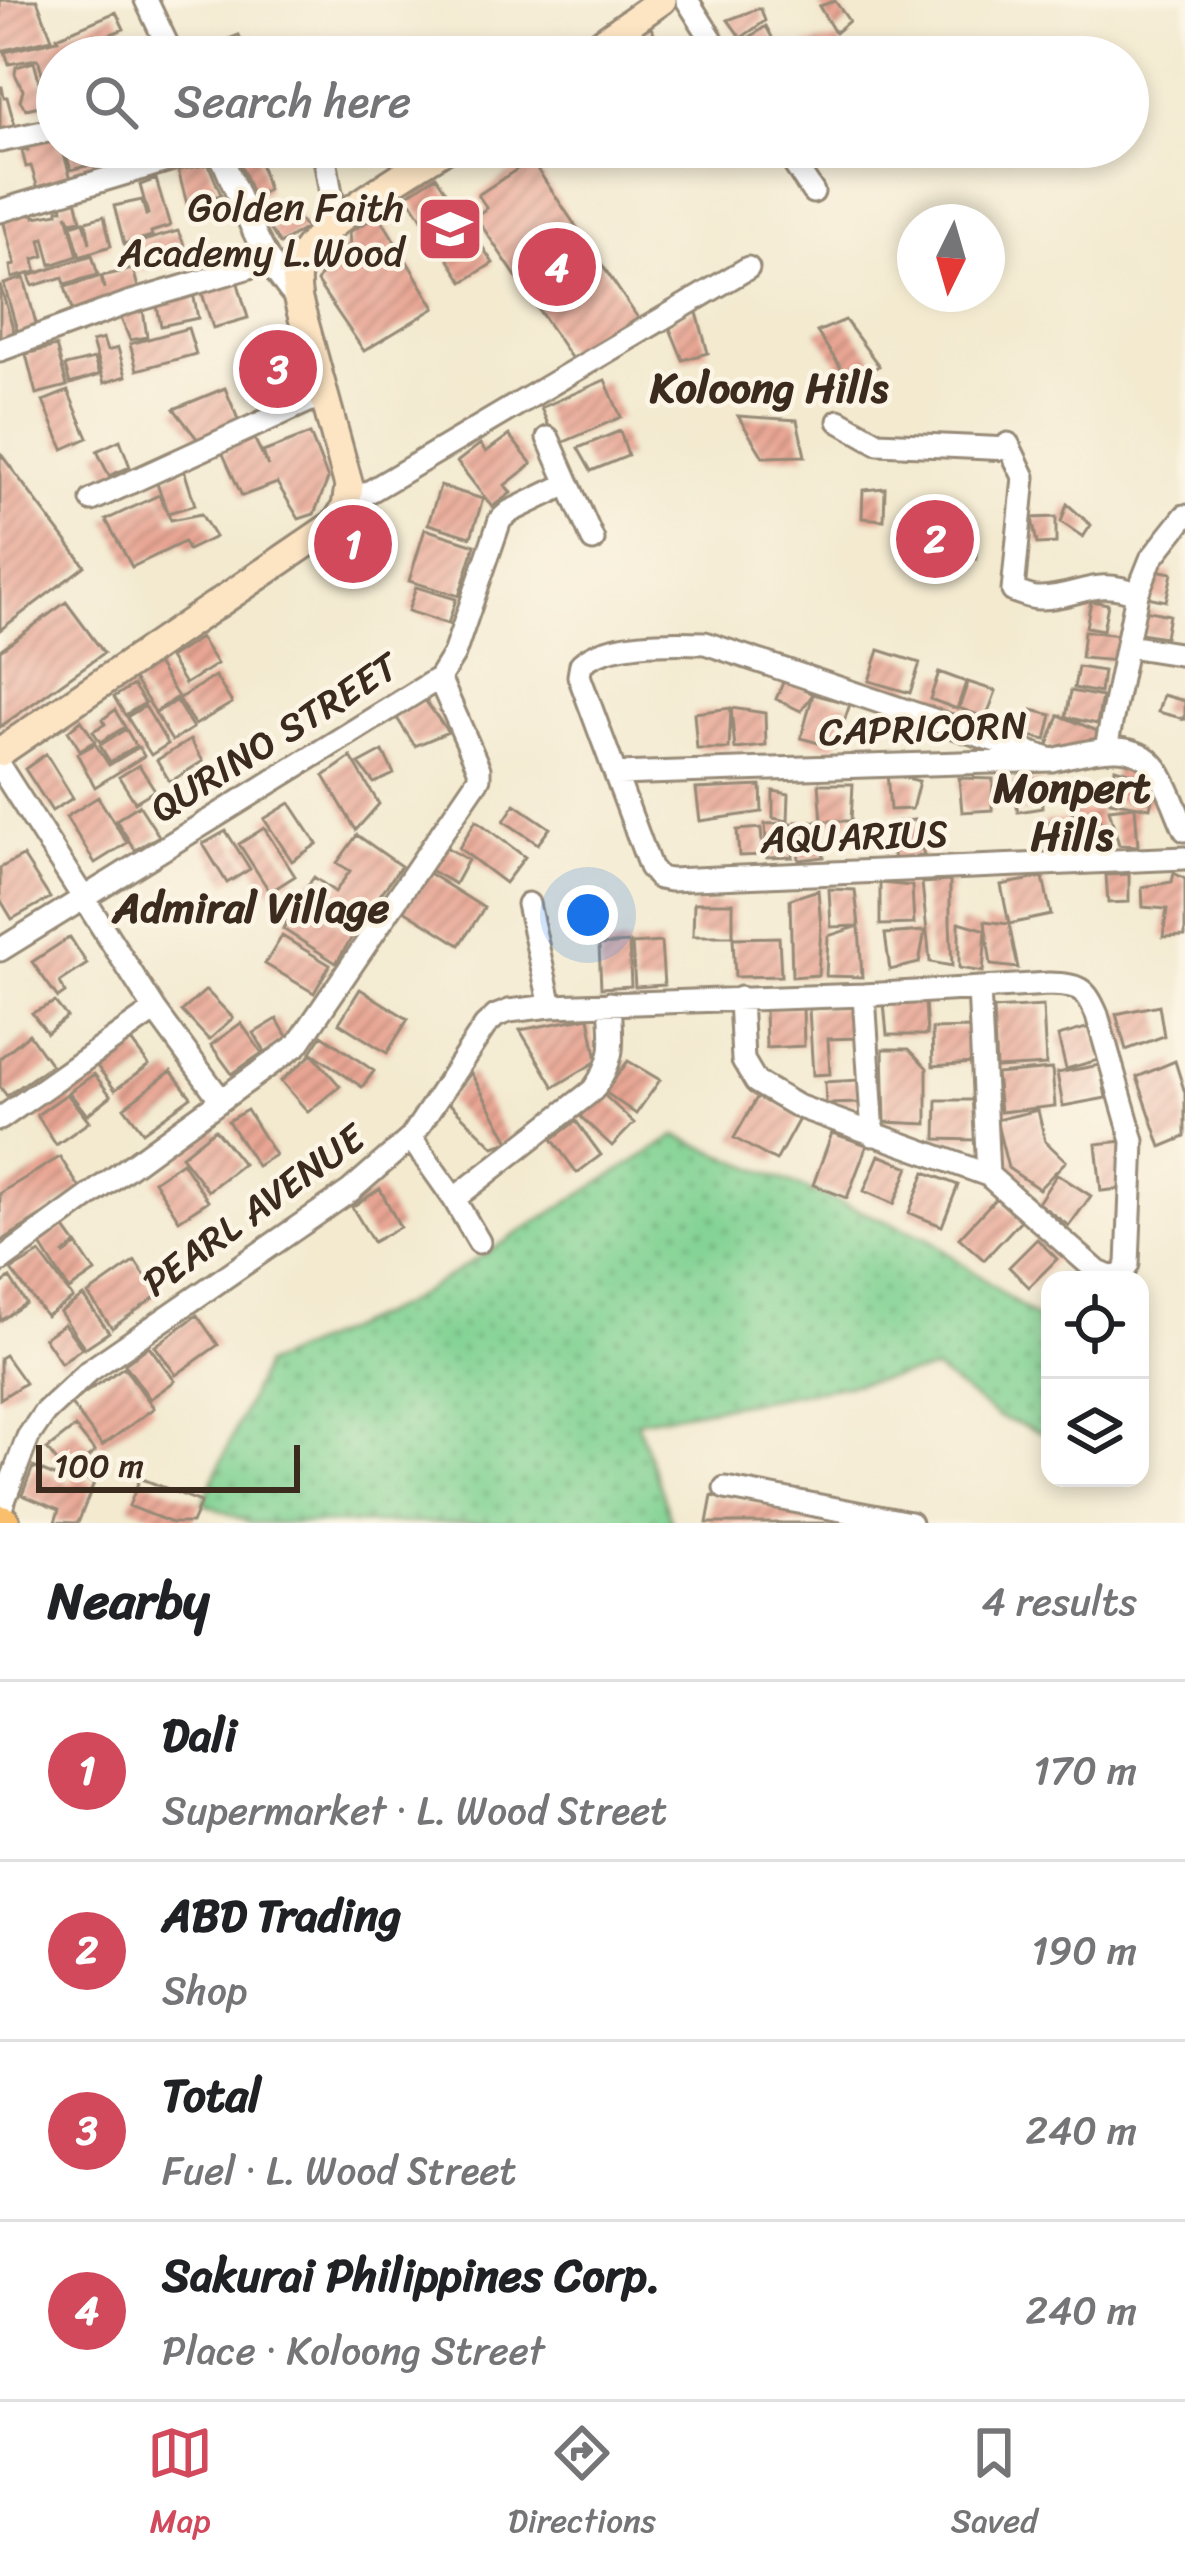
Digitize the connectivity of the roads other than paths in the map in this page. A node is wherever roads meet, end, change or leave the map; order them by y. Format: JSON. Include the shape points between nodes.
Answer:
{"nodes":[{"id":1,"x":146,"y":0,"type":"edge"},
{"id":2,"x":662,"y":0,"type":"edge"},
{"id":3,"x":687,"y":0,"type":"edge"},
{"id":4,"x":163,"y":36,"type":"edge"},
{"id":5,"x":610,"y":36,"type":"edge"},
{"id":6,"x":710,"y":36,"type":"edge"},
{"id":7,"x":36,"y":133,"type":"edge"},
{"id":8,"x":0,"y":141,"type":"edge"},
{"id":9,"x":143,"y":168,"type":"edge"},
{"id":10,"x":227,"y":168,"type":"edge"},
{"id":11,"x":326,"y":168,"type":"edge"},
{"id":12,"x":417,"y":168,"type":"edge"},
{"id":13,"x":797,"y":168,"type":"edge"},
{"id":14,"x":813,"y":192,"type":"dead end"},
{"id":15,"x":0,"y":211,"type":"edge"},
{"id":16,"x":336,"y":223,"type":"junction"},
{"id":17,"x":270,"y":261,"type":"junction"},
{"id":18,"x":748,"y":268,"type":"dead end"},
{"id":19,"x":298,"y":300,"type":"junction"},
{"id":20,"x":0,"y":350,"type":"edge"},
{"id":21,"x":324,"y":394,"type":"junction"},
{"id":22,"x":839,"y":421,"type":"dead end"},
{"id":23,"x":548,"y":438,"type":"dead end"},
{"id":24,"x":567,"y":484,"type":"junction"},
{"id":25,"x":92,"y":500,"type":"dead end"},
{"id":26,"x":348,"y":501,"type":"junction"},
{"id":27,"x":1185,"y":516,"type":"edge"},
{"id":28,"x":593,"y":540,"type":"dead end"},
{"id":29,"x":1137,"y":594,"type":"junction"},
{"id":30,"x":1128,"y":646,"type":"junction"},
{"id":31,"x":1185,"y":655,"type":"edge"},
{"id":32,"x":439,"y":678,"type":"junction"},
{"id":33,"x":1106,"y":748,"type":"junction"},
{"id":34,"x":0,"y":752,"type":"edge"},
{"id":35,"x":1052,"y":760,"type":"junction"},
{"id":36,"x":0,"y":767,"type":"edge"},
{"id":37,"x":616,"y":774,"type":"junction"},
{"id":38,"x":1185,"y":830,"type":"edge"},
{"id":39,"x":1185,"y":858,"type":"edge"},
{"id":40,"x":83,"y":898,"type":"junction"},
{"id":41,"x":529,"y":904,"type":"dead end"},
{"id":42,"x":0,"y":950,"type":"edge"},
{"id":43,"x":979,"y":988,"type":"junction"},
{"id":44,"x":864,"y":995,"type":"junction"},
{"id":45,"x":740,"y":998,"type":"junction"},
{"id":46,"x":610,"y":1003,"type":"junction"},
{"id":47,"x":551,"y":1006,"type":"junction"},
{"id":48,"x":155,"y":1010,"type":"junction"},
{"id":49,"x":221,"y":1100,"type":"junction"},
{"id":50,"x":0,"y":1119,"type":"edge"},
{"id":51,"x":873,"y":1135,"type":"junction"},
{"id":52,"x":411,"y":1138,"type":"junction"},
{"id":53,"x":988,"y":1175,"type":"junction"},
{"id":54,"x":454,"y":1198,"type":"junction"},
{"id":55,"x":478,"y":1241,"type":"dead end"},
{"id":56,"x":0,"y":1261,"type":"edge"},
{"id":57,"x":725,"y":1488,"type":"dead end"},
{"id":58,"x":0,"y":1511,"type":"edge"},
{"id":59,"x":910,"y":1523,"type":"edge"}],
"edges":[{"from":1,"to":4,"type":"street"},
{"from":2,"to":5,"type":"main road"},
{"from":3,"to":6,"type":"street"},
{"from":7,"to":8,"type":"street"},
{"from":9,"to":15,"type":"street"},
{"from":10,"to":17,"type":"street"},
{"from":11,"to":16,"type":"street"},
{"from":12,"to":16,"type":"main road"},
{"from":13,"to":14,"type":"street"},
{"from":16,"to":19,"type":"main road","via":[[302,258]]},
{"from":17,"to":19,"type":"street"},
{"from":17,"to":20,"type":"street"},
{"from":18,"to":26,"type":"street"},
{"from":19,"to":21,"type":"main road"},
{"from":21,"to":25,"type":"street"},
{"from":21,"to":26,"type":"main road"},
{"from":22,"to":29,"type":"street","via":[[878,443],[1009,447],[1024,477],[1013,591],[1037,599],[1096,585]]},
{"from":23,"to":24,"type":"street"},
{"from":24,"to":28,"type":"street"},
{"from":24,"to":32,"type":"street","name":"QURINO STREET","via":[[500,520]]},
{"from":26,"to":34,"type":"main road","via":[[325,533]]},
{"from":27,"to":29,"type":"street","via":[[1151,559]]},
{"from":29,"to":30,"type":"street"},
{"from":30,"to":31,"type":"street"},
{"from":30,"to":33,"type":"street"},
{"from":32,"to":40,"type":"street","name":"QURINO STREET"},
{"from":32,"to":49,"type":"street","via":[[479,778],[298,1044]]},
{"from":33,"to":35,"type":"street","name":"CAPRICORN"},
{"from":33,"to":38,"type":"street","via":[[1139,753],[1156,767]]},
{"from":35,"to":37,"type":"street","name":"CAPRICORN"},
{"from":35,"to":37,"type":"street","via":[[705,643],[652,641],[581,664]]},
{"from":36,"to":40,"type":"street"},
{"from":37,"to":39,"type":"street","name":"AQUARIUS","via":[[650,867],[670,880]]},
{"from":40,"to":42,"type":"street","name":"QURINO STREET"},
{"from":40,"to":48,"type":"street"},
{"from":41,"to":47,"type":"street"},
{"from":43,"to":44,"type":"street","name":"PEARL AVENUE"},
{"from":43,"to":53,"type":"street"},
{"from":43,"to":53,"type":"street","name":"PEARL AVENUE","via":[[1075,985],[1089,996],[1133,1141],[1122,1275],[1098,1272]]},
{"from":44,"to":45,"type":"street","name":"PEARL AVENUE"},
{"from":44,"to":51,"type":"street"},
{"from":45,"to":46,"type":"street","name":"PEARL AVENUE"},
{"from":45,"to":51,"type":"street","via":[[743,1060],[756,1082]]},
{"from":46,"to":47,"type":"street","name":"PEARL AVENUE"},
{"from":46,"to":54,"type":"street","via":[[612,1054],[593,1090]]},
{"from":47,"to":52,"type":"street","name":"PEARL AVENUE","via":[[509,1011],[485,1026]]},
{"from":48,"to":49,"type":"street"},
{"from":48,"to":50,"type":"street"},
{"from":49,"to":56,"type":"street"},
{"from":51,"to":53,"type":"street"},
{"from":52,"to":54,"type":"street"},
{"from":52,"to":58,"type":"street","name":"PEARL AVENUE","via":[[350,1191],[89,1371],[28,1437]]},
{"from":54,"to":55,"type":"street"},
{"from":57,"to":59,"type":"street"}]}
